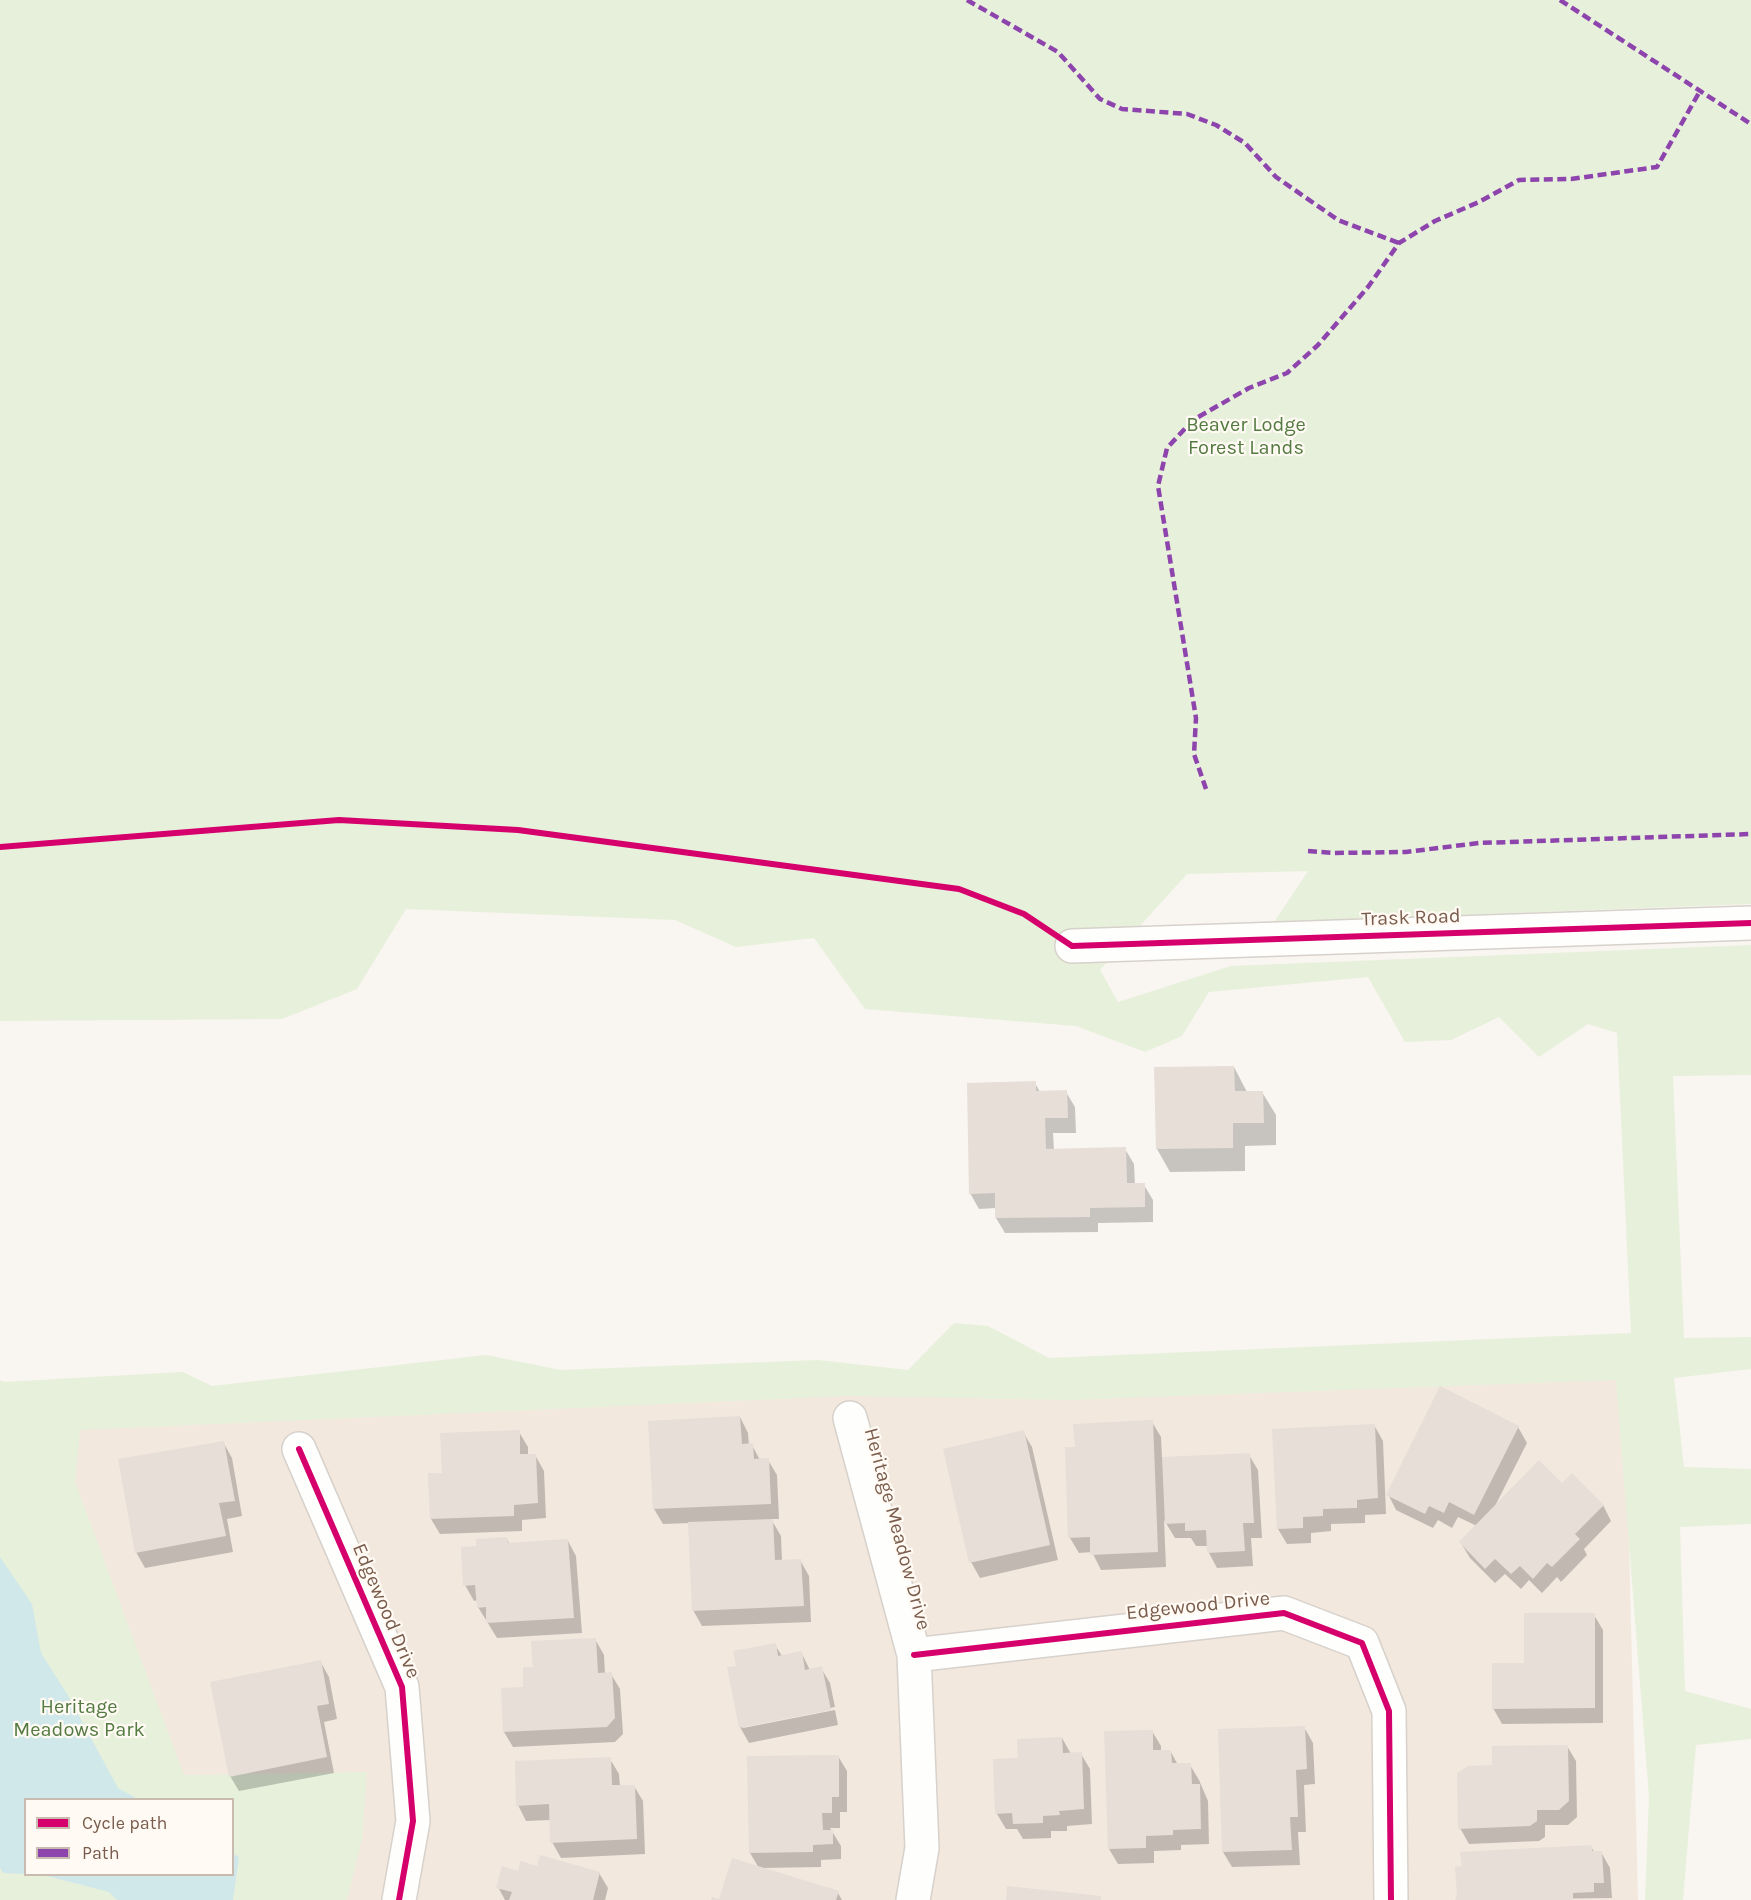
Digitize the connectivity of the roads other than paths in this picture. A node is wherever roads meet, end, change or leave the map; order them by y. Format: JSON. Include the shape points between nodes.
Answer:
{"nodes":[{"id":1,"x":1751,"y":923,"type":"edge"},
{"id":2,"x":1072,"y":946,"type":"dead end"},
{"id":3,"x":850,"y":1418,"type":"dead end"},
{"id":4,"x":299,"y":1449,"type":"dead end"},
{"id":5,"x":914,"y":1654,"type":"junction"},
{"id":6,"x":399,"y":1900,"type":"edge"},
{"id":7,"x":913,"y":1900,"type":"edge"},
{"id":8,"x":1391,"y":1900,"type":"edge"}],
"edges":[{"from":1,"to":2,"type":"street","name":"Trask Road"},
{"from":3,"to":5,"type":"street","name":"Heritage Meadow Drive"},
{"from":4,"to":6,"type":"street","name":"Edgewood Drive","via":[[402,1687],[413,1821]]},
{"from":5,"to":7,"type":"street","name":"Heritage Meadow Drive","via":[[922,1848]]},
{"from":5,"to":8,"type":"street","name":"Edgewood Drive","via":[[1284,1613],[1362,1643],[1389,1711]]}]}
